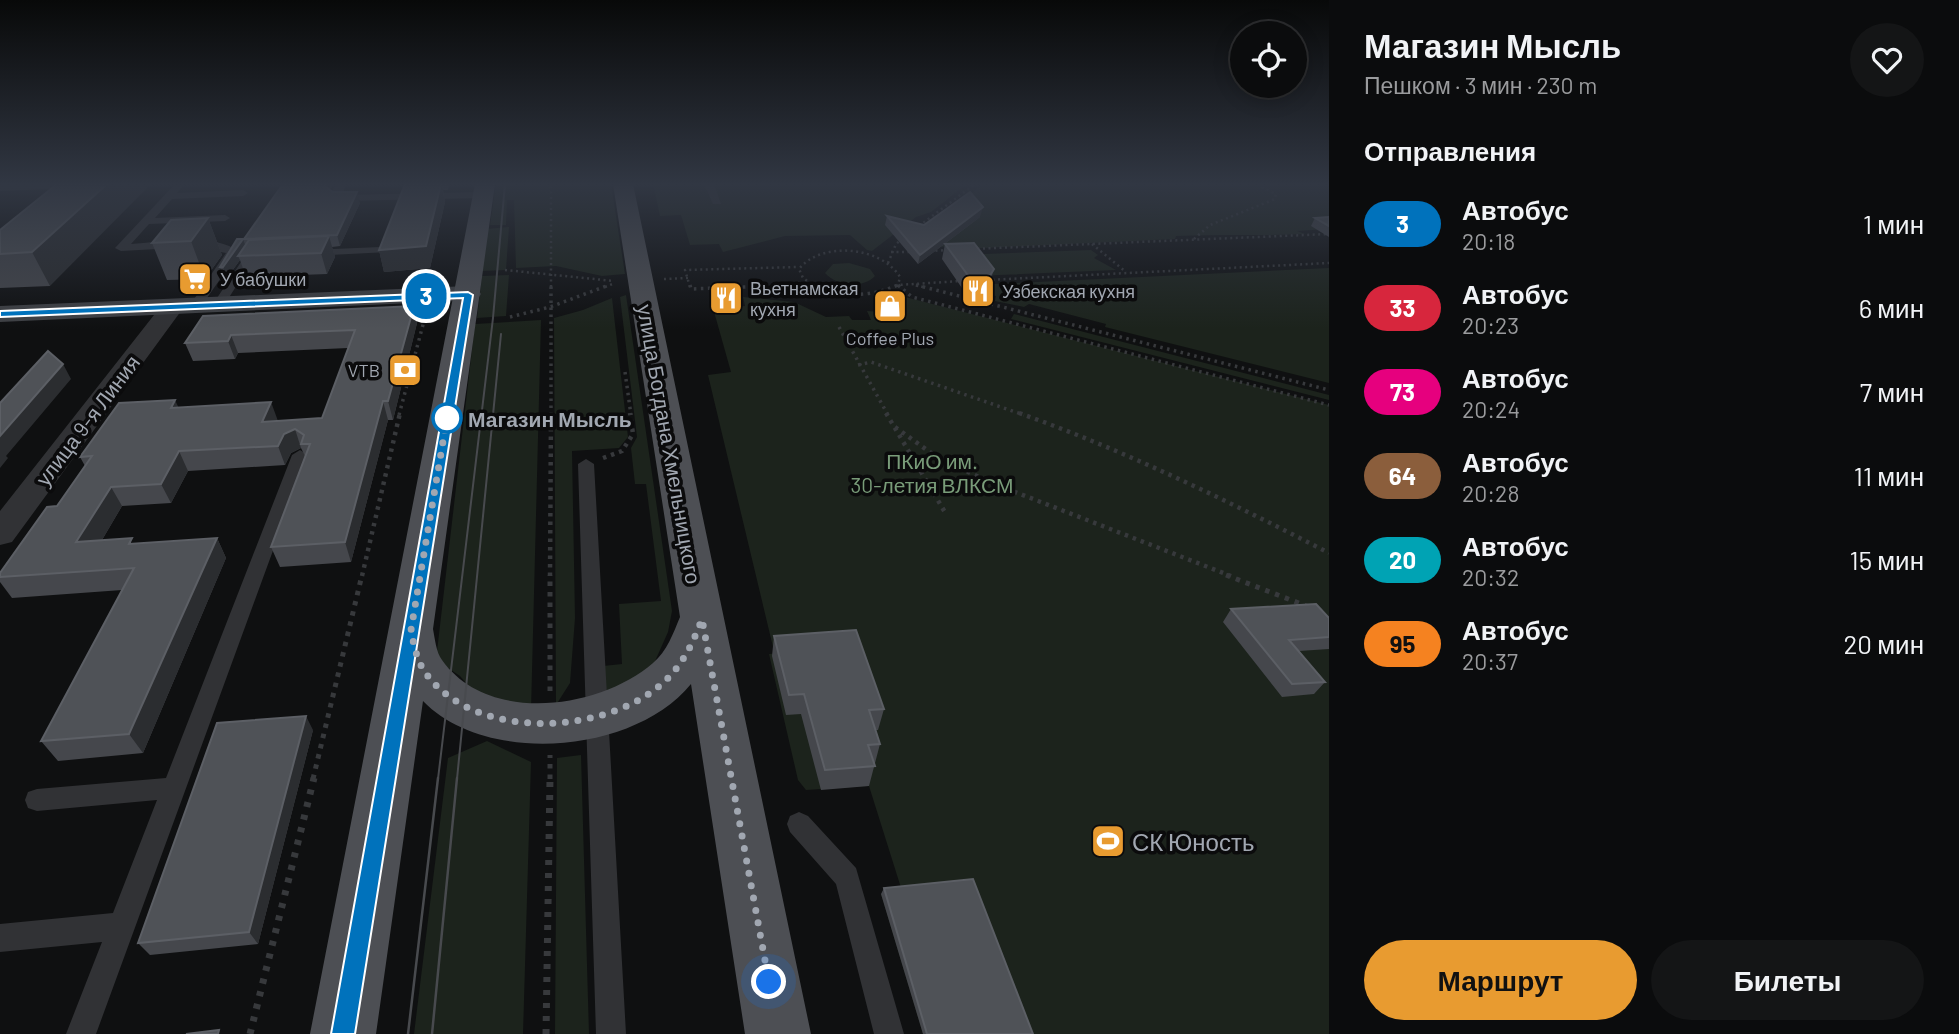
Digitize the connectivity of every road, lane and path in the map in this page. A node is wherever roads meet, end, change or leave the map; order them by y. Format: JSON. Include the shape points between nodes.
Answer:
{"nodes":[{"id":1,"x":136,"y":232,"type":"edge"},
{"id":2,"x":391,"y":232,"type":"edge"},
{"id":3,"x":478,"y":232,"type":"edge"},
{"id":4,"x":550,"y":232,"type":"edge"},
{"id":5,"x":632,"y":232,"type":"edge"},
{"id":6,"x":1202,"y":232,"type":"edge"},
{"id":7,"x":213,"y":233,"type":"joint"},
{"id":8,"x":1329,"y":234,"type":"edge"},
{"id":9,"x":906,"y":236,"type":"edge"},
{"id":10,"x":132,"y":237,"type":"junction"},
{"id":11,"x":1194,"y":239,"type":"junction"},
{"id":12,"x":1091,"y":244,"type":"junction"},
{"id":13,"x":205,"y":245,"type":"junction"},
{"id":14,"x":971,"y":249,"type":"edge"},
{"id":15,"x":958,"y":250,"type":"edge"},
{"id":16,"x":291,"y":253,"type":"edge"},
{"id":17,"x":891,"y":253,"type":"junction"},
{"id":18,"x":264,"y":255,"type":"edge"},
{"id":19,"x":888,"y":262,"type":"junction"},
{"id":20,"x":1329,"y":263,"type":"edge"},
{"id":21,"x":797,"y":267,"type":"junction"},
{"id":22,"x":505,"y":270,"type":"dead end"},
{"id":23,"x":1126,"y":273,"type":"junction"},
{"id":24,"x":549,"y":275,"type":"junction"},
{"id":25,"x":688,"y":278,"type":"junction"},
{"id":26,"x":660,"y":279,"type":"dead end"},
{"id":27,"x":802,"y":280,"type":"junction"},
{"id":28,"x":978,"y":280,"type":"edge"},
{"id":29,"x":619,"y":281,"type":"junction"},
{"id":30,"x":965,"y":281,"type":"edge"},
{"id":31,"x":898,"y":285,"type":"junction"},
{"id":32,"x":617,"y":289,"type":"dead end"},
{"id":33,"x":468,"y":295,"type":"junction"},
{"id":34,"x":196,"y":305,"type":"junction"},
{"id":35,"x":550,"y":307,"type":"junction"},
{"id":36,"x":0,"y":314,"type":"edge"},
{"id":37,"x":509,"y":317,"type":"dead end"},
{"id":38,"x":438,"y":321,"type":"dead end"},
{"id":39,"x":839,"y":327,"type":"dead end"},
{"id":40,"x":624,"y":365,"type":"dead end"},
{"id":41,"x":858,"y":365,"type":"junction"},
{"id":42,"x":1329,"y":390,"type":"edge"},
{"id":43,"x":1329,"y":405,"type":"edge"},
{"id":44,"x":895,"y":427,"type":"junction"},
{"id":45,"x":300,"y":455,"type":"edge"},
{"id":46,"x":586,"y":464,"type":"joint"},
{"id":47,"x":946,"y":514,"type":"dead end"},
{"id":48,"x":0,"y":534,"type":"edge"},
{"id":49,"x":1329,"y":553,"type":"edge"},
{"id":50,"x":1318,"y":611,"type":"edge"},
{"id":51,"x":702,"y":619,"type":"junction"},
{"id":52,"x":411,"y":630,"type":"junction"},
{"id":53,"x":598,"y":716,"type":"junction"},
{"id":54,"x":551,"y":724,"type":"junction"},
{"id":55,"x":174,"y":788,"type":"junction"},
{"id":56,"x":37,"y":800,"type":"dead end"},
{"id":57,"x":799,"y":824,"type":"dead end"},
{"id":58,"x":122,"y":926,"type":"junction"},
{"id":59,"x":0,"y":938,"type":"edge"},
{"id":60,"x":81,"y":1034,"type":"edge"},
{"id":61,"x":250,"y":1034,"type":"edge"},
{"id":62,"x":343,"y":1034,"type":"edge"},
{"id":63,"x":546,"y":1034,"type":"edge"},
{"id":64,"x":611,"y":1034,"type":"edge"},
{"id":65,"x":778,"y":1034,"type":"edge"},
{"id":66,"x":889,"y":1034,"type":"edge"}],
"edges":[{"from":1,"to":10,"type":"lane"},
{"from":2,"to":16,"type":"lane","via":[[384,250]]},
{"from":3,"to":33,"type":"main road"},
{"from":4,"to":24,"type":"path"},
{"from":5,"to":51,"type":"main road","name":"улица Богдана Хмельницкого"},
{"from":6,"to":11,"type":"path"},
{"from":7,"to":10,"type":"lane"},
{"from":7,"to":13,"type":"lane"},
{"from":8,"to":11,"type":"path"},
{"from":9,"to":17,"type":"path"},
{"from":10,"to":13,"type":"lane","via":[[121,248]]},
{"from":11,"to":12,"type":"path"},
{"from":12,"to":14,"type":"path"},
{"from":12,"to":23,"type":"path"},
{"from":13,"to":34,"type":"lane","via":[[233,252]]},
{"from":15,"to":17,"type":"path"},
{"from":17,"to":19,"type":"path"},
{"from":18,"to":34,"type":"lane","via":[[251,255]]},
{"from":19,"to":21,"type":"path","via":[[860,253],[828,252]]},
{"from":19,"to":31,"type":"path","via":[[897,270]]},
{"from":20,"to":23,"type":"path"},
{"from":21,"to":25,"type":"path","via":[[685,270]]},
{"from":21,"to":27,"type":"path"},
{"from":22,"to":24,"type":"path"},
{"from":23,"to":28,"type":"path"},
{"from":24,"to":29,"type":"path"},
{"from":24,"to":35,"type":"path"},
{"from":25,"to":26,"type":"path"},
{"from":25,"to":27,"type":"path","via":[[691,289],[796,285]]},
{"from":27,"to":31,"type":"path","via":[[842,295],[876,294]]},
{"from":29,"to":32,"type":"path"},
{"from":29,"to":35,"type":"path"},
{"from":30,"to":31,"type":"path"},
{"from":31,"to":42,"type":"path","via":[[921,286]]},
{"from":31,"to":43,"type":"path","via":[[912,297]]},
{"from":33,"to":34,"type":"main road"},
{"from":33,"to":52,"type":"main road"},
{"from":34,"to":36,"type":"main road"},
{"from":34,"to":48,"type":"street","name":"улица 9-я Линия"},
{"from":35,"to":37,"type":"path"},
{"from":35,"to":54,"type":"path"},
{"from":38,"to":61,"type":"path","via":[[424,321],[391,446]]},
{"from":39,"to":41,"type":"path"},
{"from":40,"to":46,"type":"path","via":[[633,434],[622,452]]},
{"from":41,"to":44,"type":"path"},
{"from":41,"to":49,"type":"path","via":[[871,362],[1087,437]]},
{"from":44,"to":47,"type":"path"},
{"from":44,"to":50,"type":"path","via":[[938,458],[992,483]]},
{"from":45,"to":55,"type":"lane"},
{"from":46,"to":53,"type":"lane"},
{"from":51,"to":53,"type":"main road","via":[[691,648],[670,677],[638,700]]},
{"from":51,"to":65,"type":"main road","name":"улица Богдана Хмельницкого"},
{"from":52,"to":54,"type":"main road","via":[[415,654],[447,695],[490,716]]},
{"from":52,"to":62,"type":"main road"},
{"from":53,"to":54,"type":"main road"},
{"from":53,"to":64,"type":"lane"},
{"from":54,"to":63,"type":"path"},
{"from":55,"to":56,"type":"lane"},
{"from":55,"to":58,"type":"lane"},
{"from":57,"to":66,"type":"lane","via":[[847,877]]},
{"from":58,"to":59,"type":"lane"},
{"from":58,"to":60,"type":"lane"}]}
